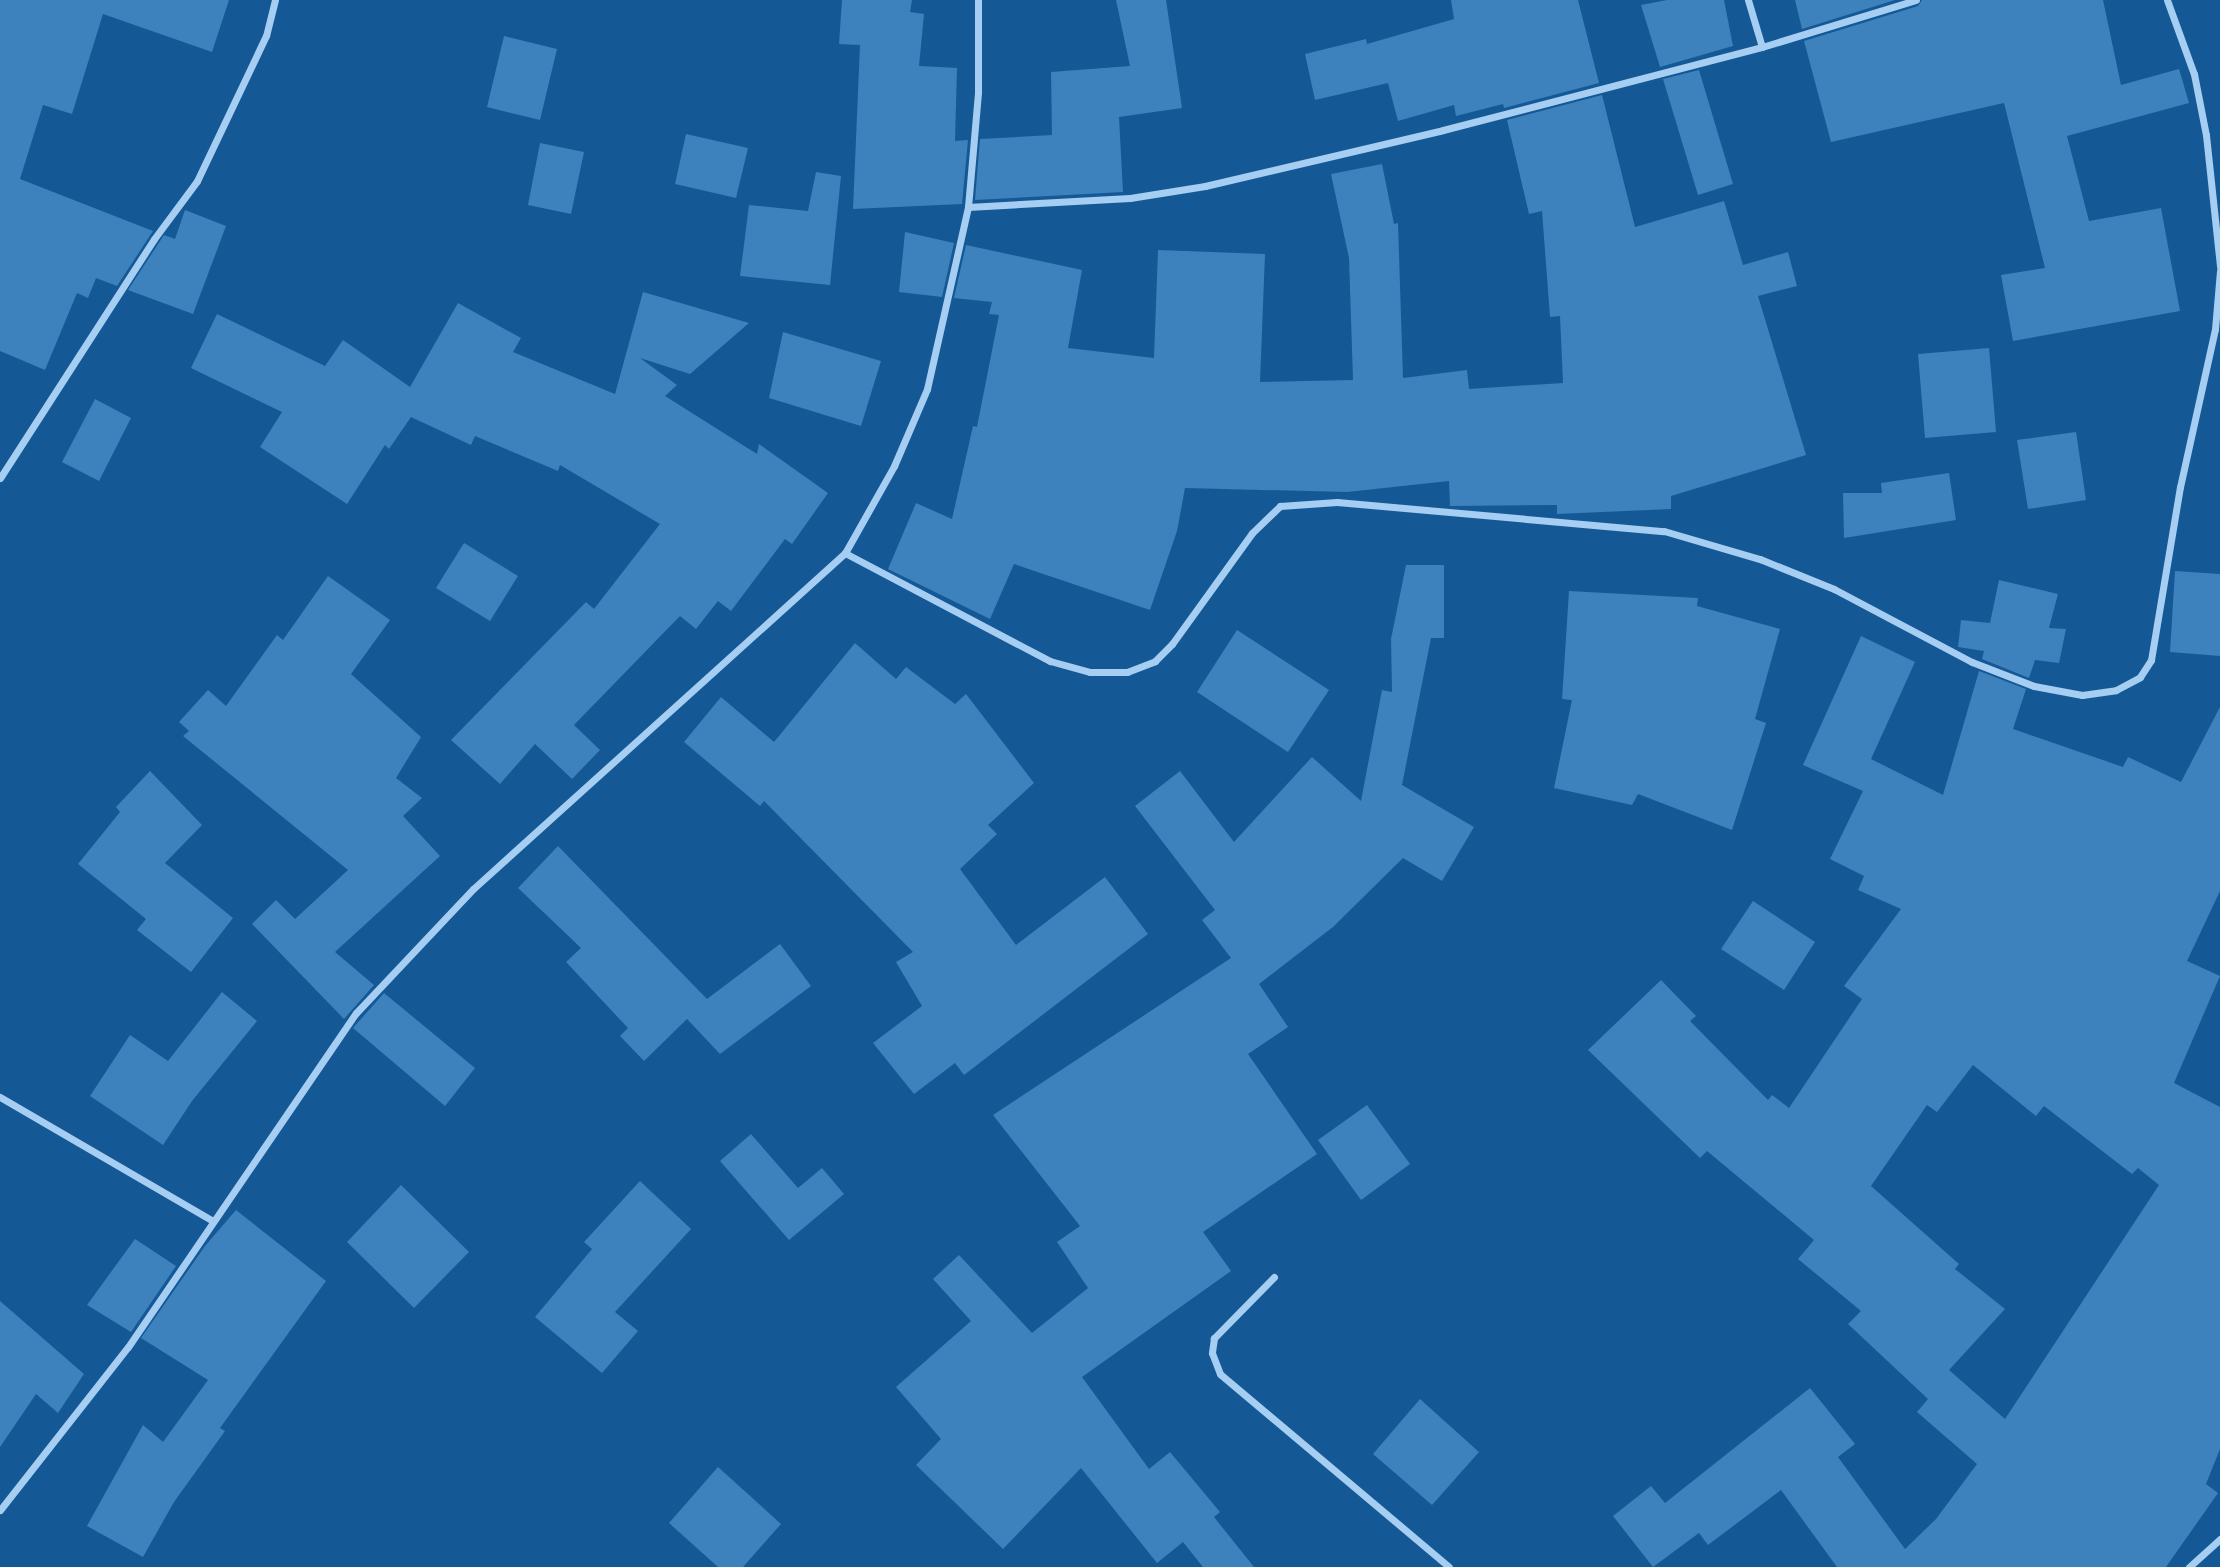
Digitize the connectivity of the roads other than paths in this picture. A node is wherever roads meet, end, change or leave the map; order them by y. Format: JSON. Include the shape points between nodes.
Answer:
{"nodes":[{"id":1,"x":275,"y":0,"type":"edge"},
{"id":2,"x":978,"y":0,"type":"edge"},
{"id":3,"x":1748,"y":0,"type":"edge"},
{"id":4,"x":1916,"y":0,"type":"edge"},
{"id":5,"x":2167,"y":0,"type":"edge"},
{"id":6,"x":1762,"y":47,"type":"junction"},
{"id":7,"x":968,"y":207,"type":"junction"},
{"id":8,"x":2220,"y":269,"type":"edge"},
{"id":9,"x":0,"y":478,"type":"edge"},
{"id":10,"x":845,"y":553,"type":"junction"},
{"id":11,"x":0,"y":1097,"type":"edge"},
{"id":12,"x":211,"y":1220,"type":"junction"},
{"id":13,"x":1274,"y":1277,"type":"dead end"},
{"id":14,"x":0,"y":1510,"type":"edge"},
{"id":15,"x":2220,"y":1539,"type":"edge"},
{"id":16,"x":1450,"y":1567,"type":"edge"},
{"id":17,"x":2189,"y":1567,"type":"edge"}],
"edges":[{"from":1,"to":9,"type":"street","via":[[266,36],[197,181],[154,239]]},
{"from":2,"to":7,"type":"street","via":[[978,92]]},
{"from":3,"to":6,"type":"street"},
{"from":4,"to":6,"type":"street"},
{"from":5,"to":8,"type":"street","via":[[2194,75],[2206,135]]},
{"from":6,"to":7,"type":"street","via":[[1205,186],[1130,198]]},
{"from":7,"to":10,"type":"street","via":[[927,389],[894,466]]},
{"from":8,"to":10,"type":"street","via":[[2215,329],[2180,487],[2151,660],[2140,677],[2116,690],[2081,695],[2034,686],[1972,662],[1834,589],[1760,559],[1664,531],[1337,502],[1280,506],[1252,533],[1172,644],[1155,661],[1127,672],[1090,672],[1050,661]]},
{"from":10,"to":12,"type":"street","via":[[473,888],[356,1013]]},
{"from":11,"to":12,"type":"street"},
{"from":12,"to":14,"type":"street","via":[[128,1348]]},
{"from":13,"to":16,"type":"street","via":[[1214,1338],[1212,1353],[1220,1374]]},
{"from":15,"to":17,"type":"street"}]}
